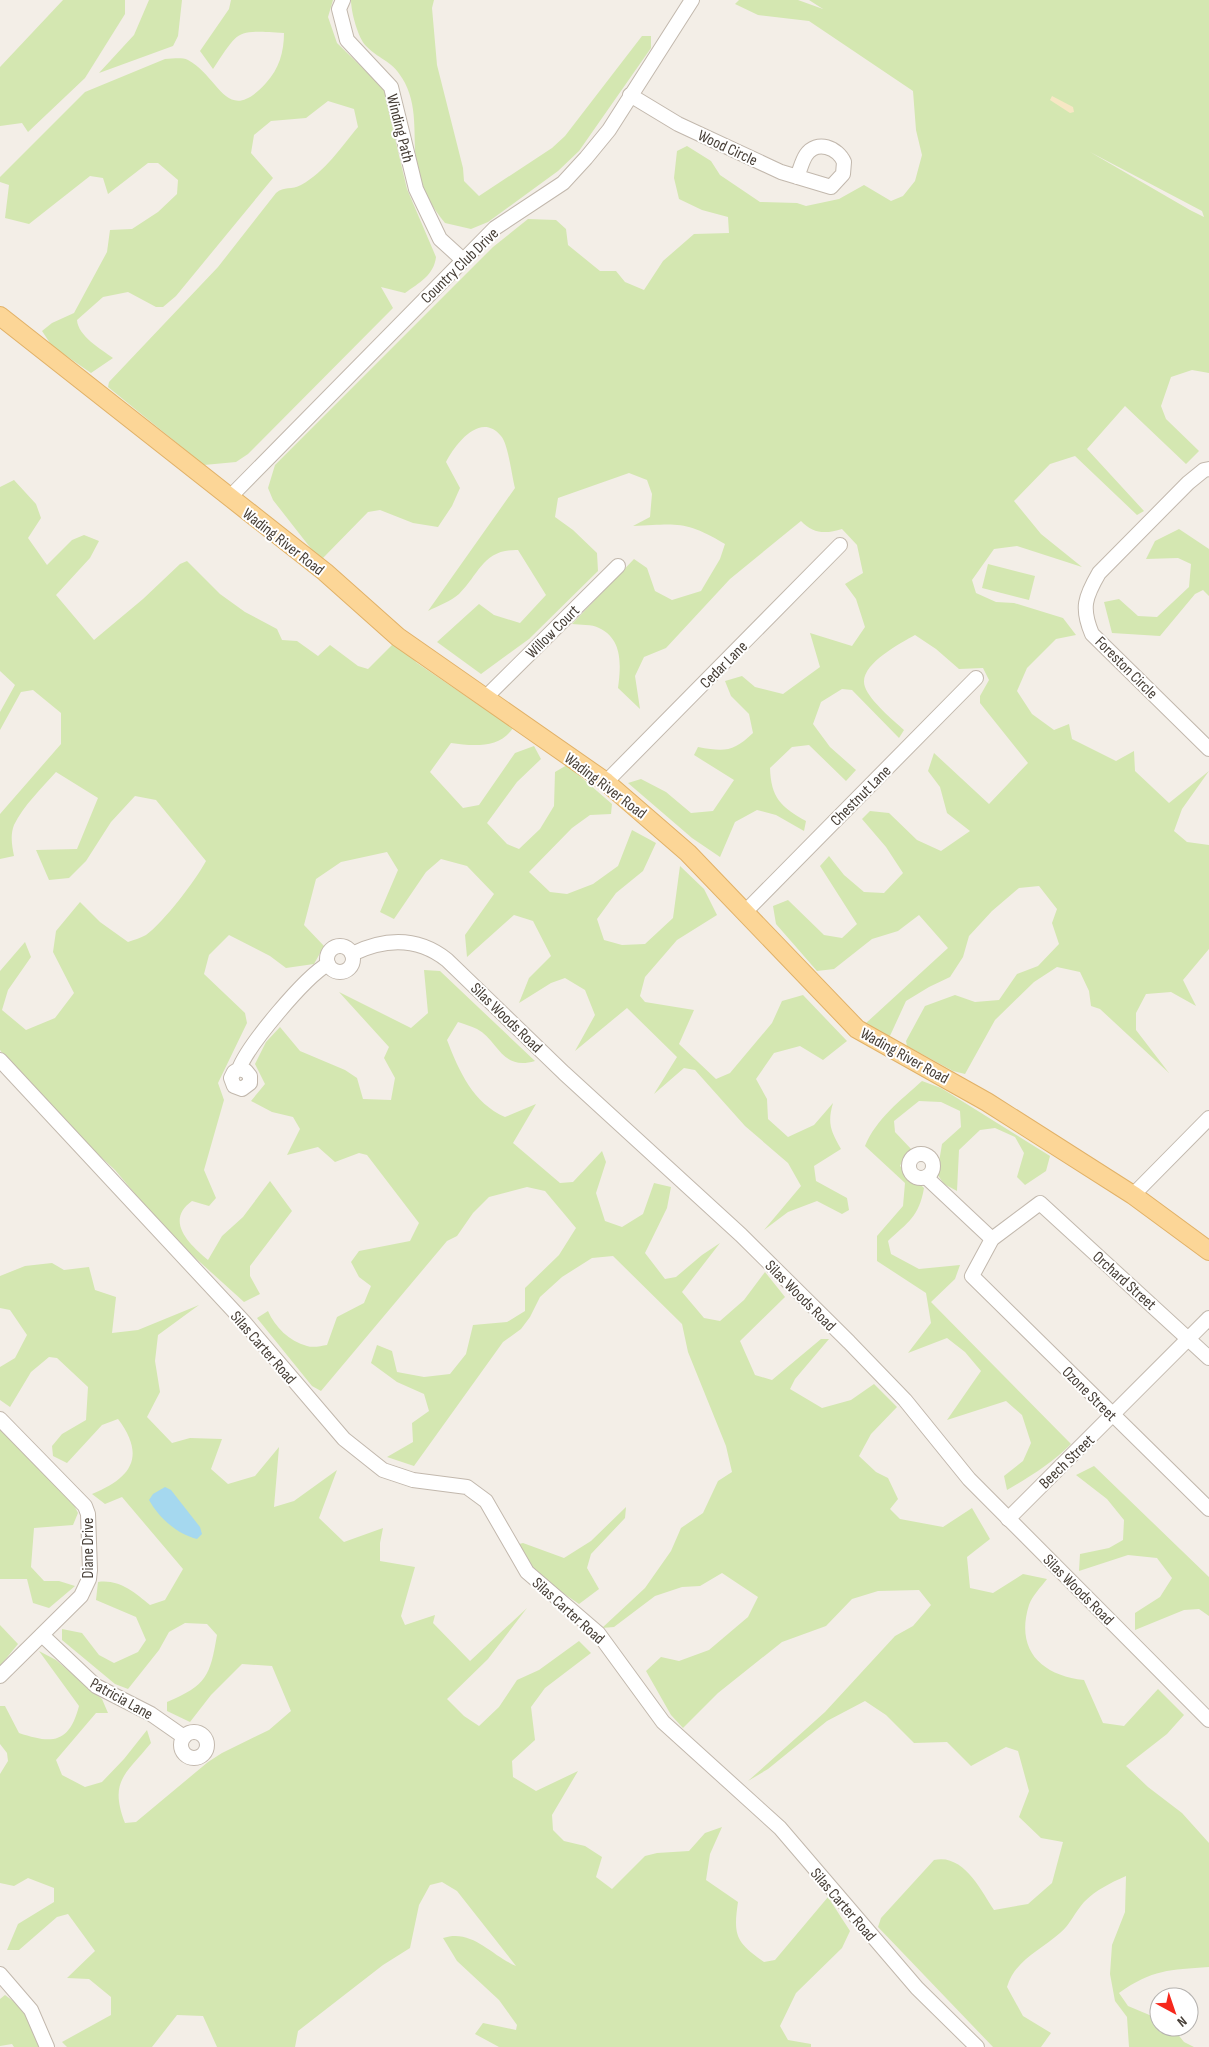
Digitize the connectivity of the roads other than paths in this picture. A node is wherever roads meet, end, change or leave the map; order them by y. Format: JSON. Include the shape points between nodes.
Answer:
{"nodes":[{"id":1,"x":344,"y":0,"type":"edge"},
{"id":2,"x":692,"y":0,"type":"edge"},
{"id":3,"x":630,"y":95,"type":"junction"},
{"id":4,"x":797,"y":177,"type":"junction"},
{"id":5,"x":463,"y":260,"type":"junction"},
{"id":6,"x":0,"y":316,"type":"edge"},
{"id":7,"x":1209,"y":469,"type":"edge"},
{"id":8,"x":229,"y":498,"type":"junction"},
{"id":9,"x":840,"y":545,"type":"dead end"},
{"id":10,"x":618,"y":566,"type":"dead end"},
{"id":11,"x":976,"y":678,"type":"dead end"},
{"id":12,"x":486,"y":697,"type":"junction"},
{"id":13,"x":1209,"y":748,"type":"edge"},
{"id":14,"x":606,"y":782,"type":"junction"},
{"id":15,"x":744,"y":912,"type":"junction"},
{"id":16,"x":0,"y":1060,"type":"edge"},
{"id":17,"x":239,"y":1069,"type":"dead end"},
{"id":18,"x":1209,"y":1118,"type":"edge"},
{"id":19,"x":927,"y":1178,"type":"dead end"},
{"id":20,"x":1133,"y":1195,"type":"junction"},
{"id":21,"x":992,"y":1239,"type":"junction"},
{"id":22,"x":1209,"y":1250,"type":"edge"},
{"id":23,"x":1209,"y":1318,"type":"edge"},
{"id":24,"x":1189,"y":1338,"type":"junction"},
{"id":25,"x":1209,"y":1358,"type":"edge"},
{"id":26,"x":1113,"y":1416,"type":"junction"},
{"id":27,"x":0,"y":1419,"type":"edge"},
{"id":28,"x":1209,"y":1510,"type":"edge"},
{"id":29,"x":1008,"y":1519,"type":"junction"},
{"id":30,"x":42,"y":1635,"type":"junction"},
{"id":31,"x":0,"y":1676,"type":"edge"},
{"id":32,"x":1209,"y":1720,"type":"edge"},
{"id":33,"x":184,"y":1737,"type":"dead end"},
{"id":34,"x":0,"y":1974,"type":"edge"},
{"id":35,"x":47,"y":2047,"type":"edge"},
{"id":36,"x":977,"y":2047,"type":"edge"}],
"edges":[{"from":1,"to":5,"type":"street","name":"Winding Path","via":[[339,9],[347,40],[391,87],[416,188],[440,239]]},
{"from":2,"to":3,"type":"street","name":"Country Club Drive"},
{"from":3,"to":4,"type":"street","name":"Wood Circle","via":[[678,124]]},
{"from":3,"to":5,"type":"street","name":"Country Club Drive","via":[[609,130],[563,183],[495,228]]},
{"from":4,"to":4,"type":"street","name":"Wood Circle","via":[[831,186],[838,182],[845,168],[844,162],[839,153],[829,147],[810,150]]},
{"from":5,"to":8,"type":"street","name":"Country Club Drive"},
{"from":6,"to":8,"type":"main road","name":"Wading River Road"},
{"from":7,"to":13,"type":"street","name":"Foreston Circle","via":[[1188,483],[1099,573],[1085,603],[1086,620],[1092,634]]},
{"from":8,"to":12,"type":"main road","name":"Wading River Road","via":[[325,572],[398,636]]},
{"from":9,"to":14,"type":"street","name":"Cedar Lane"},
{"from":10,"to":12,"type":"street","name":"Willow Court"},
{"from":11,"to":15,"type":"street","name":"Chestnut Lane"},
{"from":12,"to":14,"type":"main road","name":"Wading River Road"},
{"from":14,"to":15,"type":"main road","name":"Wading River Road","via":[[688,853]]},
{"from":15,"to":20,"type":"main road","name":"Wading River Road","via":[[857,1029],[987,1102]]},
{"from":16,"to":36,"type":"street","name":"Silas Carter Road","via":[[244,1322],[344,1439],[383,1470],[414,1480],[467,1487],[486,1501],[528,1572],[598,1633],[664,1722],[780,1828],[917,1988]]},
{"from":17,"to":29,"type":"street","name":"Silas Woods Road","via":[[247,1050],[309,978],[328,964],[335,971],[344,971],[352,962],[352,954],[377,944],[405,942],[435,950],[741,1235],[836,1329],[905,1400],[969,1479]]},
{"from":18,"to":20,"type":"street"},
{"from":19,"to":21,"type":"street"},
{"from":20,"to":22,"type":"main road","name":"Wading River Road"},
{"from":21,"to":24,"type":"street","name":"Orchard Street","via":[[1040,1203]]},
{"from":21,"to":26,"type":"street","name":"Ozone Street","via":[[972,1276]]},
{"from":23,"to":24,"type":"street","name":"Beech Street"},
{"from":24,"to":25,"type":"street","name":"Orchard Street"},
{"from":24,"to":26,"type":"street","name":"Beech Street"},
{"from":26,"to":28,"type":"street","name":"Ozone Street"},
{"from":26,"to":29,"type":"street","name":"Beech Street"},
{"from":27,"to":30,"type":"street","name":"Diane Drive","via":[[79,1497],[88,1514],[90,1570],[86,1589]]},
{"from":29,"to":32,"type":"street","name":"Silas Woods Road"},
{"from":30,"to":31,"type":"street","name":"Diane Drive"},
{"from":30,"to":33,"type":"street","name":"Patricia Lane","via":[[96,1686],[151,1714]]},
{"from":34,"to":35,"type":"street","via":[[27,2004]]}]}
